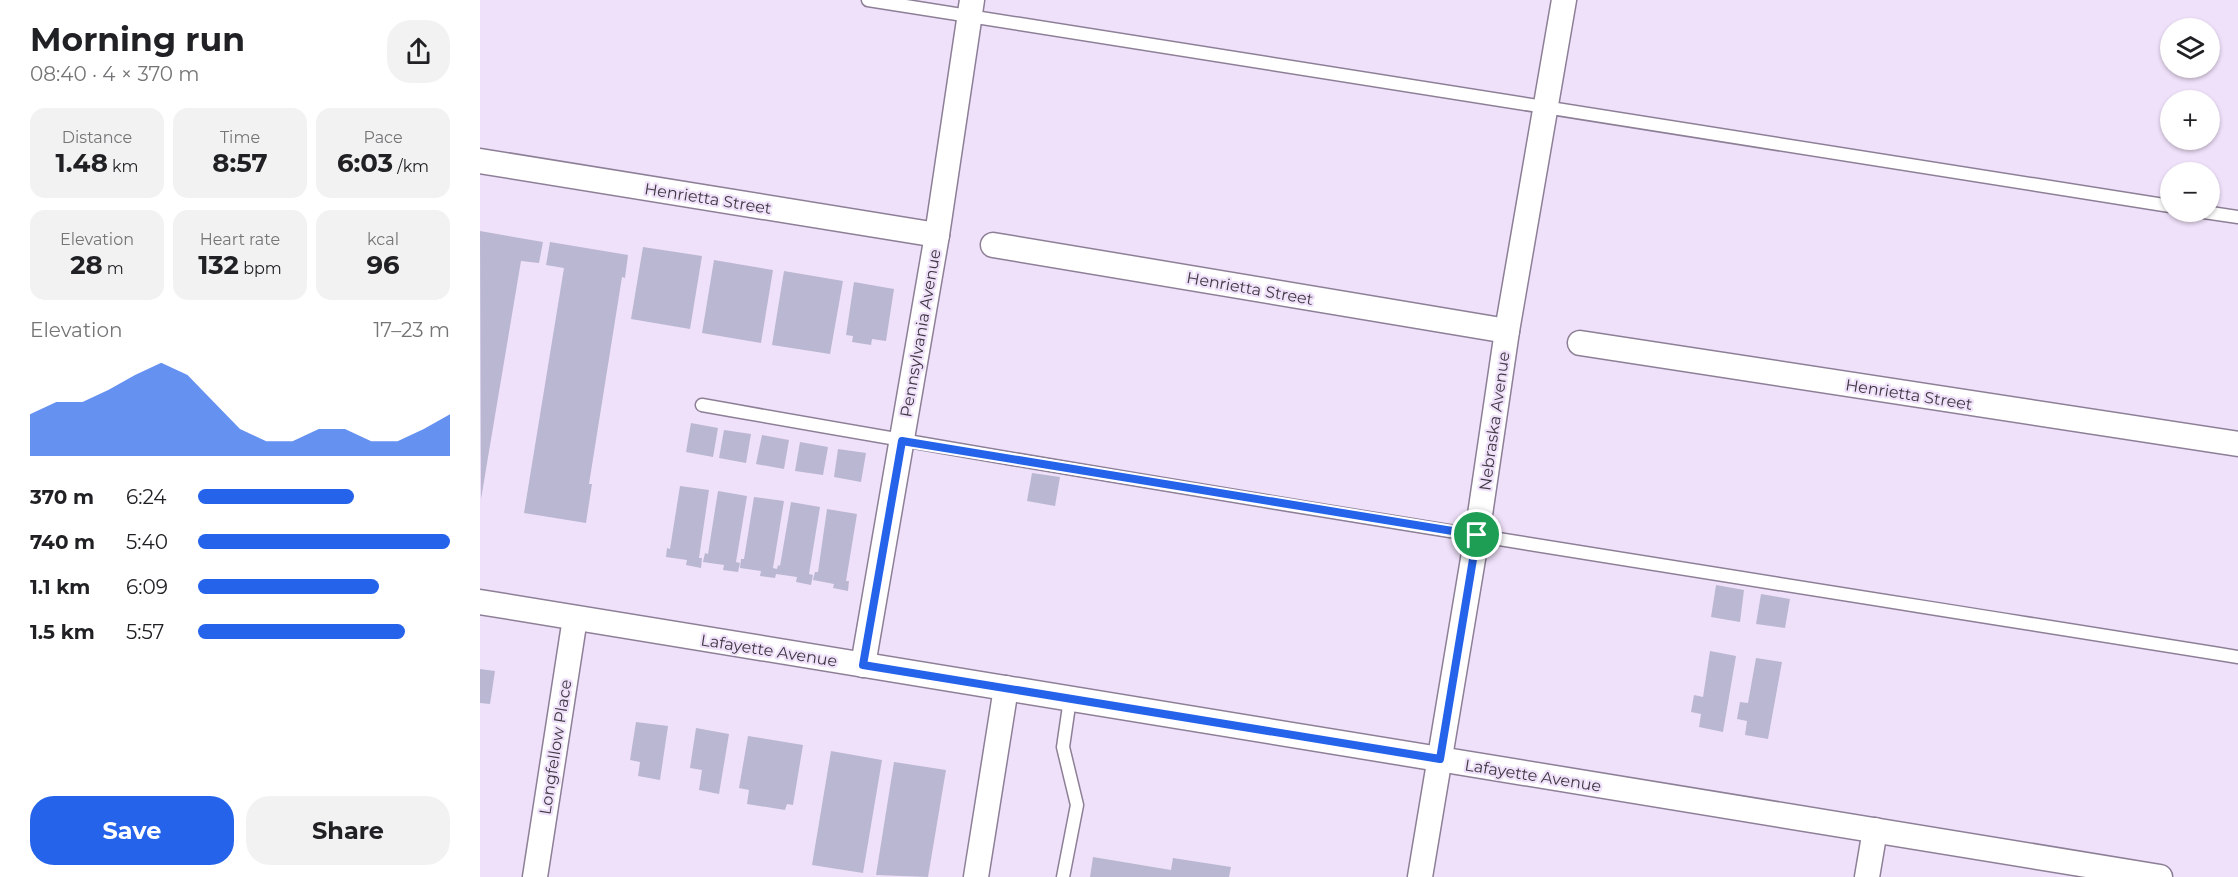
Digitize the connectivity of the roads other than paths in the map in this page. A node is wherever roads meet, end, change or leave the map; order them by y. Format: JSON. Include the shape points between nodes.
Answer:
{"nodes":[{"id":1,"x":868,"y":0,"type":"edge"},
{"id":2,"x":1564,"y":0,"type":"edge"},
{"id":3,"x":971,"y":8,"type":"edge"},
{"id":4,"x":1545,"y":106,"type":"junction"},
{"id":5,"x":480,"y":161,"type":"edge"},
{"id":6,"x":2160,"y":204,"type":"edge"},
{"id":7,"x":2220,"y":214,"type":"edge"},
{"id":8,"x":2238,"y":217,"type":"edge"},
{"id":9,"x":937,"y":236,"type":"junction"},
{"id":10,"x":993,"y":245,"type":"dead end"},
{"id":11,"x":1507,"y":331,"type":"junction"},
{"id":12,"x":1580,"y":343,"type":"dead end"},
{"id":13,"x":702,"y":405,"type":"dead end"},
{"id":14,"x":902,"y":441,"type":"junction"},
{"id":15,"x":2238,"y":444,"type":"edge"},
{"id":16,"x":1477,"y":535,"type":"junction"},
{"id":17,"x":480,"y":602,"type":"edge"},
{"id":18,"x":575,"y":618,"type":"junction"},
{"id":19,"x":2238,"y":657,"type":"edge"},
{"id":20,"x":863,"y":665,"type":"junction"},
{"id":21,"x":1006,"y":688,"type":"junction"},
{"id":22,"x":1070,"y":699,"type":"junction"},
{"id":23,"x":1440,"y":759,"type":"junction"},
{"id":24,"x":1875,"y":830,"type":"junction"},
{"id":25,"x":535,"y":877,"type":"edge"},
{"id":26,"x":976,"y":877,"type":"edge"},
{"id":27,"x":1063,"y":877,"type":"edge"},
{"id":28,"x":1420,"y":877,"type":"edge"},
{"id":29,"x":1867,"y":877,"type":"edge"},
{"id":30,"x":2160,"y":877,"type":"edge"}],
"edges":[{"from":1,"to":3,"type":"lane"},
{"from":2,"to":4,"type":"street","name":"Nebraska Avenue"},
{"from":3,"to":4,"type":"lane"},
{"from":3,"to":9,"type":"street","name":"Pennsylvania Avenue"},
{"from":4,"to":6,"type":"lane"},
{"from":4,"to":11,"type":"street","name":"Nebraska Avenue"},
{"from":5,"to":9,"type":"street","name":"Henrietta Street"},
{"from":7,"to":8,"type":"lane"},
{"from":9,"to":14,"type":"street","name":"Pennsylvania Avenue"},
{"from":10,"to":11,"type":"street","name":"Henrietta Street"},
{"from":11,"to":16,"type":"street","name":"Nebraska Avenue"},
{"from":12,"to":15,"type":"street","name":"Henrietta Street"},
{"from":13,"to":14,"type":"lane"},
{"from":14,"to":16,"type":"lane"},
{"from":14,"to":20,"type":"street","name":"Pennsylvania Avenue"},
{"from":16,"to":19,"type":"lane"},
{"from":16,"to":23,"type":"street","name":"Nebraska Avenue"},
{"from":17,"to":18,"type":"street","name":"Lafayette Avenue"},
{"from":18,"to":20,"type":"street","name":"Lafayette Avenue"},
{"from":18,"to":25,"type":"street","name":"Longfellow Place"},
{"from":20,"to":21,"type":"street","name":"Lafayette Avenue"},
{"from":21,"to":22,"type":"street","name":"Lafayette Avenue"},
{"from":21,"to":26,"type":"street"},
{"from":22,"to":23,"type":"street","name":"Lafayette Avenue"},
{"from":22,"to":27,"type":"lane","via":[[1063,747],[1077,805]]},
{"from":23,"to":24,"type":"street","name":"Lafayette Avenue"},
{"from":23,"to":28,"type":"street","name":"Nebraska Avenue"},
{"from":24,"to":29,"type":"street"},
{"from":24,"to":30,"type":"street","name":"Lafayette Avenue"}]}
